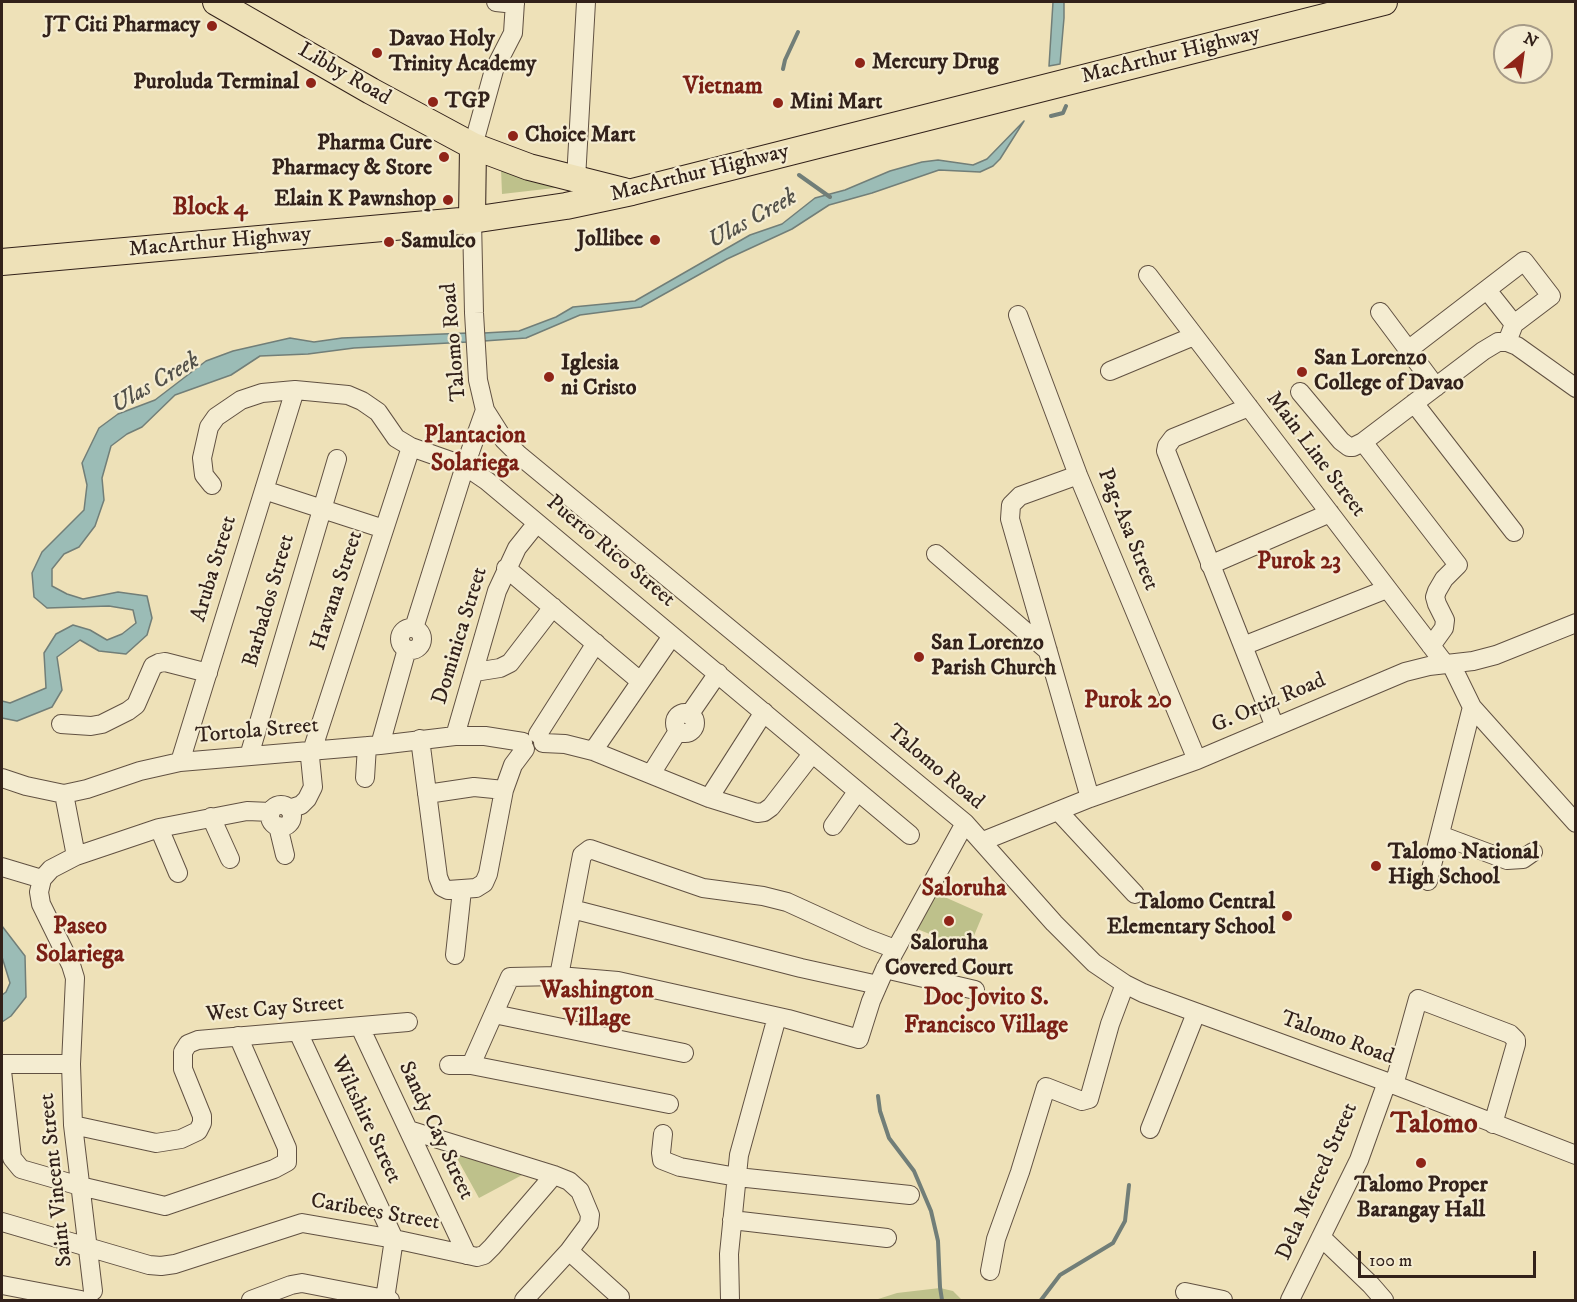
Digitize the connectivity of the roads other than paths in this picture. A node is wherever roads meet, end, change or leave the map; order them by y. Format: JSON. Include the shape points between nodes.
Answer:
{"nodes":[{"id":1,"x":216,"y":2,"type":"edge"},
{"id":2,"x":496,"y":2,"type":"edge"},
{"id":3,"x":515,"y":2,"type":"edge"},
{"id":4,"x":586,"y":2,"type":"edge"},
{"id":5,"x":1384,"y":2,"type":"edge"},
{"id":6,"x":473,"y":146,"type":"junction"},
{"id":7,"x":576,"y":179,"type":"junction"},
{"id":8,"x":632,"y":192,"type":"junction"},
{"id":9,"x":472,"y":220,"type":"junction"},
{"id":10,"x":2,"y":262,"type":"edge"},
{"id":11,"x":1148,"y":275,"type":"dead end"},
{"id":12,"x":1487,"y":290,"type":"junction"},
{"id":13,"x":1380,"y":312,"type":"dead end"},
{"id":14,"x":1018,"y":315,"type":"dead end"},
{"id":15,"x":1514,"y":324,"type":"junction"},
{"id":16,"x":1194,"y":336,"type":"junction"},
{"id":17,"x":1507,"y":342,"type":"junction"},
{"id":18,"x":1408,"y":350,"type":"junction"},
{"id":19,"x":1110,"y":371,"type":"dead end"},
{"id":20,"x":1436,"y":387,"type":"junction"},
{"id":21,"x":1575,"y":388,"type":"edge"},
{"id":22,"x":295,"y":390,"type":"junction"},
{"id":23,"x":1300,"y":392,"type":"dead end"},
{"id":24,"x":1414,"y":403,"type":"junction"},
{"id":25,"x":1249,"y":407,"type":"junction"},
{"id":26,"x":485,"y":410,"type":"junction"},
{"id":27,"x":1363,"y":442,"type":"junction"},
{"id":28,"x":411,"y":447,"type":"junction"},
{"id":29,"x":337,"y":459,"type":"dead end"},
{"id":30,"x":465,"y":466,"type":"junction"},
{"id":31,"x":1078,"y":474,"type":"junction"},
{"id":32,"x":212,"y":485,"type":"dead end"},
{"id":33,"x":264,"y":490,"type":"junction"},
{"id":34,"x":322,"y":509,"type":"junction"},
{"id":35,"x":1329,"y":513,"type":"junction"},
{"id":36,"x":537,"y":523,"type":"junction"},
{"id":37,"x":384,"y":529,"type":"junction"},
{"id":38,"x":1514,"y":532,"type":"dead end"},
{"id":39,"x":936,"y":554,"type":"dead end"},
{"id":40,"x":1210,"y":565,"type":"junction"},
{"id":41,"x":506,"y":568,"type":"junction"},
{"id":42,"x":1387,"y":589,"type":"junction"},
{"id":43,"x":553,"y":607,"type":"junction"},
{"id":44,"x":1575,"y":622,"type":"edge"},
{"id":45,"x":672,"y":636,"type":"junction"},
{"id":46,"x":596,"y":643,"type":"junction"},
{"id":47,"x":1431,"y":645,"type":"junction"},
{"id":48,"x":1243,"y":646,"type":"junction"},
{"id":49,"x":1048,"y":652,"type":"junction"},
{"id":50,"x":1448,"y":664,"type":"junction"},
{"id":51,"x":475,"y":672,"type":"junction"},
{"id":52,"x":208,"y":673,"type":"junction"},
{"id":53,"x":718,"y":673,"type":"junction"},
{"id":54,"x":640,"y":681,"type":"junction"},
{"id":55,"x":1472,"y":707,"type":"junction"},
{"id":56,"x":764,"y":712,"type":"junction"},
{"id":57,"x":61,"y":724,"type":"dead end"},
{"id":58,"x":1275,"y":727,"type":"junction"},
{"id":59,"x":455,"y":736,"type":"junction"},
{"id":60,"x":420,"y":739,"type":"junction"},
{"id":61,"x":532,"y":742,"type":"junction"},
{"id":62,"x":373,"y":746,"type":"junction"},
{"id":63,"x":312,"y":750,"type":"junction"},
{"id":64,"x":593,"y":751,"type":"junction"},
{"id":65,"x":812,"y":754,"type":"junction"},
{"id":66,"x":249,"y":756,"type":"junction"},
{"id":67,"x":1197,"y":760,"type":"junction"},
{"id":68,"x":180,"y":762,"type":"junction"},
{"id":69,"x":651,"y":774,"type":"junction"},
{"id":70,"x":2,"y":778,"type":"edge"},
{"id":71,"x":365,"y":778,"type":"dead end"},
{"id":72,"x":504,"y":790,"type":"junction"},
{"id":73,"x":857,"y":792,"type":"junction"},
{"id":74,"x":64,"y":794,"type":"junction"},
{"id":75,"x":427,"y":794,"type":"junction"},
{"id":76,"x":710,"y":798,"type":"junction"},
{"id":77,"x":1090,"y":798,"type":"junction"},
{"id":78,"x":1059,"y":812,"type":"junction"},
{"id":79,"x":211,"y":817,"type":"junction"},
{"id":80,"x":274,"y":819,"type":"junction"},
{"id":81,"x":965,"y":823,"type":"junction"},
{"id":82,"x":1575,"y":824,"type":"edge"},
{"id":83,"x":833,"y":826,"type":"dead end"},
{"id":84,"x":159,"y":828,"type":"junction"},
{"id":85,"x":910,"y":835,"type":"dead end"},
{"id":86,"x":1440,"y":835,"type":"junction"},
{"id":87,"x":983,"y":841,"type":"junction"},
{"id":88,"x":1533,"y":852,"type":"dead end"},
{"id":89,"x":285,"y":855,"type":"dead end"},
{"id":90,"x":76,"y":856,"type":"junction"},
{"id":91,"x":230,"y":859,"type":"dead end"},
{"id":92,"x":2,"y":867,"type":"edge"},
{"id":93,"x":178,"y":873,"type":"dead end"},
{"id":94,"x":42,"y":879,"type":"junction"},
{"id":95,"x":1428,"y":881,"type":"dead end"},
{"id":96,"x":462,"y":890,"type":"junction"},
{"id":97,"x":1135,"y":894,"type":"dead end"},
{"id":98,"x":572,"y":909,"type":"junction"},
{"id":99,"x":895,"y":949,"type":"junction"},
{"id":100,"x":455,"y":955,"type":"dead end"},
{"id":101,"x":559,"y":976,"type":"junction"},
{"id":102,"x":882,"y":977,"type":"junction"},
{"id":103,"x":1125,"y":984,"type":"junction"},
{"id":104,"x":975,"y":990,"type":"dead end"},
{"id":105,"x":494,"y":1014,"type":"junction"},
{"id":106,"x":1196,"y":1014,"type":"junction"},
{"id":107,"x":777,"y":1017,"type":"junction"},
{"id":108,"x":408,"y":1022,"type":"dead end"},
{"id":109,"x":360,"y":1027,"type":"junction"},
{"id":110,"x":298,"y":1032,"type":"junction"},
{"id":111,"x":238,"y":1036,"type":"junction"},
{"id":112,"x":684,"y":1053,"type":"dead end"},
{"id":113,"x":2,"y":1064,"type":"edge"},
{"id":114,"x":71,"y":1064,"type":"junction"},
{"id":115,"x":449,"y":1065,"type":"dead end"},
{"id":116,"x":471,"y":1065,"type":"junction"},
{"id":117,"x":2,"y":1071,"type":"edge"},
{"id":118,"x":1391,"y":1084,"type":"junction"},
{"id":119,"x":669,"y":1104,"type":"dead end"},
{"id":120,"x":1493,"y":1124,"type":"junction"},
{"id":121,"x":73,"y":1125,"type":"junction"},
{"id":122,"x":1150,"y":1129,"type":"dead end"},
{"id":123,"x":409,"y":1130,"type":"junction"},
{"id":124,"x":663,"y":1134,"type":"dead end"},
{"id":125,"x":1575,"y":1155,"type":"edge"},
{"id":126,"x":554,"y":1175,"type":"junction"},
{"id":127,"x":737,"y":1177,"type":"junction"},
{"id":128,"x":80,"y":1186,"type":"junction"},
{"id":129,"x":910,"y":1195,"type":"dead end"},
{"id":130,"x":732,"y":1220,"type":"junction"},
{"id":131,"x":2,"y":1222,"type":"edge"},
{"id":132,"x":1321,"y":1237,"type":"junction"},
{"id":133,"x":394,"y":1239,"type":"junction"},
{"id":134,"x":887,"y":1239,"type":"dead end"},
{"id":135,"x":88,"y":1246,"type":"junction"},
{"id":136,"x":569,"y":1251,"type":"junction"},
{"id":137,"x":467,"y":1255,"type":"junction"},
{"id":138,"x":990,"y":1271,"type":"dead end"},
{"id":139,"x":2,"y":1285,"type":"edge"},
{"id":140,"x":1185,"y":1292,"type":"dead end"},
{"id":141,"x":1367,"y":1293,"type":"edge"},
{"id":142,"x":620,"y":1297,"type":"dead end"},
{"id":143,"x":90,"y":1298,"type":"edge"},
{"id":144,"x":251,"y":1300,"type":"edge"},
{"id":145,"x":388,"y":1300,"type":"edge"},
{"id":146,"x":524,"y":1300,"type":"edge"},
{"id":147,"x":730,"y":1300,"type":"edge"},
{"id":148,"x":1223,"y":1300,"type":"edge"},
{"id":149,"x":1290,"y":1300,"type":"edge"},
{"id":150,"x":1384,"y":1300,"type":"edge"}],
"edges":[{"from":1,"to":6,"type":"highway","name":"Libby Road"},
{"from":2,"to":3,"type":"street"},
{"from":3,"to":6,"type":"street","via":[[513,33],[494,70]]},
{"from":4,"to":7,"type":"street"},
{"from":5,"to":8,"type":"highway","name":"MacArthur Highway"},
{"from":6,"to":7,"type":"highway","name":"Libby Road"},
{"from":6,"to":9,"type":"highway"},
{"from":7,"to":8,"type":"highway","name":"Libby Road"},
{"from":8,"to":9,"type":"highway","name":"MacArthur Highway"},
{"from":9,"to":10,"type":"highway","name":"MacArthur Highway"},
{"from":9,"to":26,"type":"street","name":"Talomo Road","via":[[476,354]]},
{"from":11,"to":16,"type":"street","name":"Main Line Street"},
{"from":12,"to":15,"type":"street"},
{"from":12,"to":15,"type":"street","via":[[1524,261],[1551,296]]},
{"from":12,"to":18,"type":"street"},
{"from":13,"to":18,"type":"street"},
{"from":14,"to":31,"type":"street","name":"Pag-Asa Street"},
{"from":15,"to":17,"type":"street"},
{"from":16,"to":19,"type":"street"},
{"from":16,"to":25,"type":"street","name":"Main Line Street"},
{"from":17,"to":20,"type":"street","via":[[1490,345]]},
{"from":17,"to":21,"type":"street"},
{"from":18,"to":20,"type":"street"},
{"from":20,"to":24,"type":"street"},
{"from":22,"to":28,"type":"street","name":"Puerto Rico Street","via":[[348,395],[362,401],[378,412],[396,438]]},
{"from":22,"to":32,"type":"street","name":"Puerto Rico Street","via":[[262,393],[242,400],[216,417],[209,427],[201,458],[204,475]]},
{"from":22,"to":33,"type":"street","name":"Aruba Street"},
{"from":23,"to":27,"type":"street","via":[[1344,444],[1353,447]]},
{"from":24,"to":27,"type":"street"},
{"from":24,"to":38,"type":"street"},
{"from":25,"to":35,"type":"street","name":"Main Line Street"},
{"from":25,"to":40,"type":"street","via":[[1173,438],[1167,446],[1167,456]]},
{"from":26,"to":30,"type":"street"},
{"from":26,"to":81,"type":"street","name":"Talomo Road","via":[[496,430],[519,454]]},
{"from":27,"to":47,"type":"street","via":[[1458,565],[1437,591],[1437,604],[1445,620],[1441,634]]},
{"from":28,"to":30,"type":"street","name":"Puerto Rico Street"},
{"from":28,"to":37,"type":"street","name":"Havana Street"},
{"from":29,"to":34,"type":"street","name":"Barbados Street"},
{"from":30,"to":36,"type":"street","name":"Puerto Rico Street"},
{"from":30,"to":62,"type":"street","via":[[414,628],[404,630],[400,637],[407,649]]},
{"from":31,"to":49,"type":"street","via":[[1020,496],[1010,511]]},
{"from":31,"to":67,"type":"street","name":"Pag-Asa Street"},
{"from":33,"to":34,"type":"street"},
{"from":33,"to":52,"type":"street","name":"Aruba Street"},
{"from":34,"to":37,"type":"street"},
{"from":34,"to":66,"type":"street","name":"Barbados Street"},
{"from":35,"to":40,"type":"street"},
{"from":35,"to":42,"type":"street","name":"Main Line Street"},
{"from":36,"to":41,"type":"street","name":"Dominica Street"},
{"from":36,"to":45,"type":"street","name":"Puerto Rico Street"},
{"from":37,"to":63,"type":"street","name":"Havana Street"},
{"from":39,"to":49,"type":"street"},
{"from":40,"to":48,"type":"street"},
{"from":41,"to":43,"type":"street"},
{"from":41,"to":51,"type":"street","name":"Dominica Street"},
{"from":42,"to":47,"type":"street","name":"Main Line Street"},
{"from":42,"to":48,"type":"street"},
{"from":43,"to":46,"type":"street"},
{"from":43,"to":51,"type":"street","via":[[510,663]]},
{"from":44,"to":50,"type":"street","name":"G. Ortiz Road","via":[[1496,655]]},
{"from":45,"to":53,"type":"street","name":"Puerto Rico Street"},
{"from":45,"to":54,"type":"street"},
{"from":46,"to":54,"type":"street"},
{"from":46,"to":61,"type":"street"},
{"from":47,"to":50,"type":"street","name":"Main Line Street"},
{"from":48,"to":58,"type":"street"},
{"from":49,"to":77,"type":"street"},
{"from":50,"to":55,"type":"street","name":"Main Line Street"},
{"from":50,"to":58,"type":"street","name":"G. Ortiz Road","via":[[1405,672]]},
{"from":51,"to":59,"type":"street","name":"Dominica Street"},
{"from":52,"to":57,"type":"street","via":[[159,663],[153,666],[136,705],[128,711],[102,724]]},
{"from":52,"to":68,"type":"street","name":"Aruba Street"},
{"from":53,"to":56,"type":"street","name":"Puerto Rico Street"},
{"from":53,"to":69,"type":"street","via":[[689,715],[678,716],[678,730]]},
{"from":54,"to":64,"type":"street"},
{"from":55,"to":82,"type":"street","name":"Main Line Street"},
{"from":55,"to":86,"type":"street"},
{"from":56,"to":65,"type":"street","name":"Puerto Rico Street"},
{"from":56,"to":76,"type":"street"},
{"from":58,"to":67,"type":"street","name":"G. Ortiz Road"},
{"from":59,"to":60,"type":"street","name":"Tortola Street"},
{"from":59,"to":61,"type":"street","name":"Tortola Street"},
{"from":60,"to":62,"type":"street","name":"Tortola Street"},
{"from":60,"to":75,"type":"street"},
{"from":61,"to":64,"type":"street","name":"Tortola Street"},
{"from":61,"to":72,"type":"street","via":[[513,765]]},
{"from":62,"to":63,"type":"street","name":"Tortola Street"},
{"from":62,"to":71,"type":"street"},
{"from":63,"to":66,"type":"street","name":"Tortola Street"},
{"from":63,"to":80,"type":"street","name":"Havana Street","via":[[314,787],[308,799],[289,809],[279,805]]},
{"from":64,"to":69,"type":"street","name":"Tortola Street"},
{"from":65,"to":73,"type":"street","name":"Puerto Rico Street"},
{"from":65,"to":76,"type":"street","name":"Tortola Street","via":[[764,812]]},
{"from":66,"to":68,"type":"street","name":"Tortola Street"},
{"from":67,"to":77,"type":"street","name":"G. Ortiz Road"},
{"from":68,"to":74,"type":"street","name":"Tortola Street"},
{"from":69,"to":76,"type":"street","name":"Tortola Street"},
{"from":70,"to":74,"type":"street","name":"Tortola Street"},
{"from":72,"to":75,"type":"street","via":[[474,787]]},
{"from":72,"to":96,"type":"street","via":[[488,874],[476,888]]},
{"from":73,"to":83,"type":"street"},
{"from":73,"to":85,"type":"street","name":"Puerto Rico Street"},
{"from":74,"to":90,"type":"street"},
{"from":75,"to":96,"type":"street","via":[[438,877],[442,887]]},
{"from":77,"to":78,"type":"street","name":"G. Ortiz Road"},
{"from":78,"to":87,"type":"street","name":"G. Ortiz Road"},
{"from":78,"to":97,"type":"street"},
{"from":79,"to":80,"type":"street","via":[[255,811]]},
{"from":79,"to":84,"type":"street"},
{"from":79,"to":91,"type":"street"},
{"from":80,"to":89,"type":"street"},
{"from":81,"to":87,"type":"street","name":"Talomo Road"},
{"from":81,"to":99,"type":"street"},
{"from":84,"to":90,"type":"street"},
{"from":84,"to":93,"type":"street"},
{"from":86,"to":88,"type":"street","via":[[1507,860],[1523,859]]},
{"from":86,"to":95,"type":"street"},
{"from":87,"to":103,"type":"street","name":"Talomo Road","via":[[1081,951]]},
{"from":90,"to":94,"type":"street","via":[[51,869]]},
{"from":92,"to":94,"type":"street"},
{"from":94,"to":114,"type":"street","name":"Saint Vincent Street","via":[[41,904],[75,978]]},
{"from":96,"to":100,"type":"street"},
{"from":98,"to":99,"type":"street","via":[[582,855],[594,849],[703,888],[787,902]]},
{"from":98,"to":101,"type":"street"},
{"from":98,"to":102,"type":"street","via":[[801,968]]},
{"from":99,"to":102,"type":"street"},
{"from":101,"to":105,"type":"street","via":[[510,977]]},
{"from":101,"to":107,"type":"street","via":[[618,981]]},
{"from":102,"to":104,"type":"street"},
{"from":102,"to":107,"type":"street","via":[[859,1039]]},
{"from":103,"to":106,"type":"street","name":"Talomo Road"},
{"from":103,"to":138,"type":"street","via":[[1089,1099],[1082,1101],[1046,1087],[996,1239]]},
{"from":105,"to":112,"type":"street"},
{"from":105,"to":116,"type":"street"},
{"from":106,"to":118,"type":"street","name":"Talomo Road"},
{"from":106,"to":122,"type":"street"},
{"from":107,"to":127,"type":"street","via":[[739,1155]]},
{"from":108,"to":109,"type":"street","name":"West Cay Street"},
{"from":109,"to":110,"type":"street","name":"West Cay Street"},
{"from":109,"to":123,"type":"street","name":"Sandy Cay Street"},
{"from":110,"to":111,"type":"street","name":"West Cay Street"},
{"from":110,"to":133,"type":"street","name":"Wiltshire Street"},
{"from":111,"to":121,"type":"street","name":"West Cay Street","via":[[198,1040],[188,1044],[183,1052],[183,1069],[202,1116],[201,1127],[191,1135],[156,1143]]},
{"from":111,"to":128,"type":"street","via":[[287,1148],[286,1162],[165,1206]]},
{"from":113,"to":114,"type":"street"},
{"from":114,"to":121,"type":"street","name":"Saint Vincent Street"},
{"from":115,"to":116,"type":"street"},
{"from":116,"to":119,"type":"street"},
{"from":117,"to":128,"type":"street","via":[[15,1164]]},
{"from":118,"to":120,"type":"street","name":"Talomo Road"},
{"from":118,"to":120,"type":"street","name":"Dela Merced Street","via":[[1418,999],[1500,1030],[1514,1037],[1516,1044]]},
{"from":118,"to":132,"type":"street","name":"Dela Merced Street"},
{"from":120,"to":125,"type":"street","name":"Talomo Road"},
{"from":121,"to":128,"type":"street","name":"Saint Vincent Street"},
{"from":123,"to":126,"type":"street"},
{"from":123,"to":137,"type":"street","name":"Sandy Cay Street"},
{"from":124,"to":127,"type":"street","via":[[661,1156],[666,1162]]},
{"from":126,"to":136,"type":"street","via":[[580,1191],[590,1215],[585,1232]]},
{"from":126,"to":137,"type":"street","via":[[484,1255]]},
{"from":127,"to":129,"type":"street"},
{"from":127,"to":130,"type":"street"},
{"from":128,"to":135,"type":"street","name":"Saint Vincent Street"},
{"from":130,"to":134,"type":"street"},
{"from":130,"to":147,"type":"street"},
{"from":131,"to":135,"type":"street","name":"Caribees Street"},
{"from":132,"to":141,"type":"street"},
{"from":132,"to":149,"type":"street","name":"Dela Merced Street"},
{"from":133,"to":135,"type":"street","name":"Caribees Street","via":[[302,1223],[161,1266]]},
{"from":133,"to":137,"type":"street","name":"Caribees Street"},
{"from":133,"to":145,"type":"street"},
{"from":135,"to":143,"type":"street","name":"Saint Vincent Street"},
{"from":136,"to":142,"type":"street"},
{"from":136,"to":146,"type":"street"},
{"from":139,"to":143,"type":"street"},
{"from":140,"to":148,"type":"street"},
{"from":141,"to":150,"type":"street"},
{"from":144,"to":145,"type":"street","via":[[302,1283]]}]}
